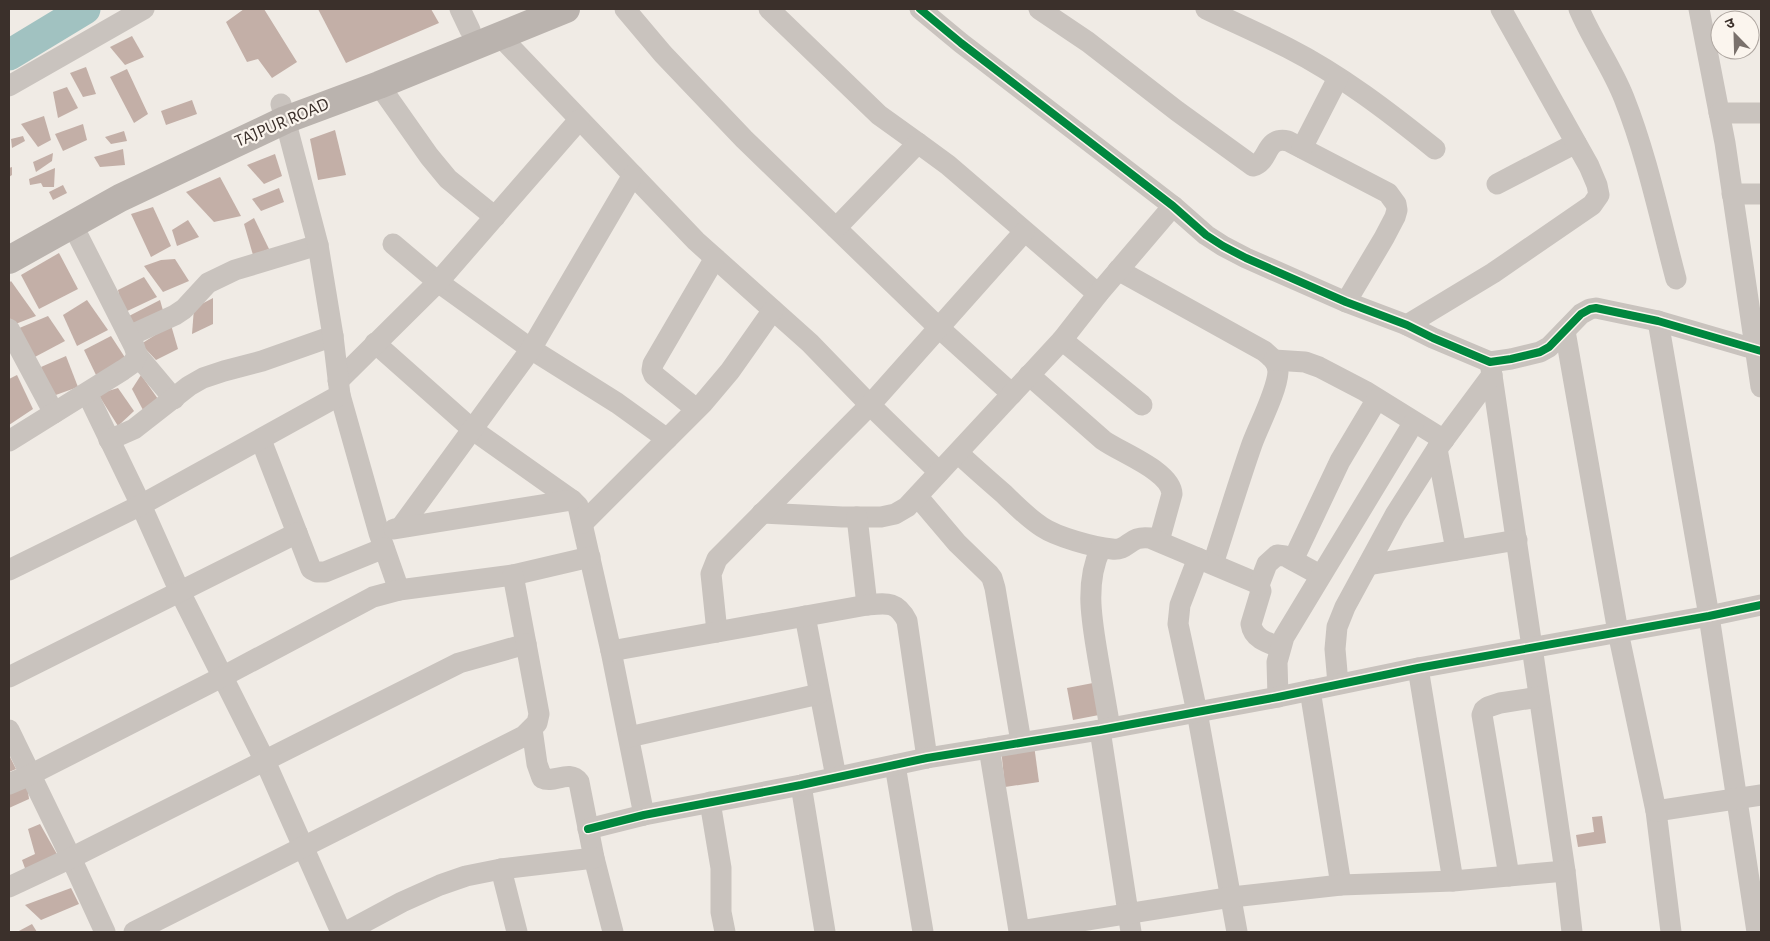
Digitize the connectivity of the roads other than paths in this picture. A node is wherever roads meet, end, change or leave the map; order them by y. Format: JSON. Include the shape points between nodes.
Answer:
{"nodes":[{"id":1,"x":144,"y":9,"type":"edge"},
{"id":2,"x":521,"y":9,"type":"edge"},
{"id":3,"x":566,"y":9,"type":"edge"},
{"id":4,"x":625,"y":9,"type":"edge"},
{"id":5,"x":769,"y":9,"type":"edge"},
{"id":6,"x":920,"y":9,"type":"edge"},
{"id":7,"x":1039,"y":9,"type":"edge"},
{"id":8,"x":1206,"y":9,"type":"edge"},
{"id":9,"x":1501,"y":9,"type":"edge"},
{"id":10,"x":1579,"y":9,"type":"edge"},
{"id":11,"x":1699,"y":9,"type":"edge"},
{"id":12,"x":465,"y":19,"type":"edge"},
{"id":13,"x":500,"y":36,"type":"junction"},
{"id":14,"x":1338,"y":78,"type":"junction"},
{"id":15,"x":379,"y":85,"type":"junction"},
{"id":16,"x":9,"y":86,"type":"edge"},
{"id":17,"x":283,"y":112,"type":"junction"},
{"id":18,"x":1719,"y":113,"type":"junction"},
{"id":19,"x":1761,"y":113,"type":"edge"},
{"id":20,"x":579,"y":120,"type":"junction"},
{"id":21,"x":918,"y":143,"type":"junction"},
{"id":22,"x":1576,"y":143,"type":"junction"},
{"id":23,"x":1302,"y":148,"type":"junction"},
{"id":24,"x":1435,"y":149,"type":"dead end"},
{"id":25,"x":633,"y":175,"type":"junction"},
{"id":26,"x":1498,"y":184,"type":"dead end"},
{"id":27,"x":1732,"y":194,"type":"junction"},
{"id":28,"x":1761,"y":194,"type":"edge"},
{"id":29,"x":1173,"y":206,"type":"junction"},
{"id":30,"x":495,"y":217,"type":"junction"},
{"id":31,"x":72,"y":224,"type":"junction"},
{"id":32,"x":836,"y":228,"type":"junction"},
{"id":33,"x":1024,"y":232,"type":"junction"},
{"id":34,"x":9,"y":242,"type":"edge"},
{"id":35,"x":393,"y":244,"type":"dead end"},
{"id":36,"x":318,"y":245,"type":"junction"},
{"id":37,"x":715,"y":258,"type":"junction"},
{"id":38,"x":9,"y":260,"type":"edge"},
{"id":39,"x":1118,"y":270,"type":"junction"},
{"id":40,"x":1676,"y":279,"type":"dead end"},
{"id":41,"x":438,"y":282,"type":"junction"},
{"id":42,"x":1753,"y":283,"type":"edge"},
{"id":43,"x":1098,"y":294,"type":"junction"},
{"id":44,"x":1346,"y":302,"type":"junction"},
{"id":45,"x":773,"y":310,"type":"junction"},
{"id":46,"x":1658,"y":321,"type":"junction"},
{"id":47,"x":1407,"y":325,"type":"junction"},
{"id":48,"x":938,"y":327,"type":"junction"},
{"id":49,"x":9,"y":329,"type":"edge"},
{"id":50,"x":1565,"y":330,"type":"junction"},
{"id":51,"x":333,"y":336,"type":"junction"},
{"id":52,"x":1062,"y":340,"type":"junction"},
{"id":53,"x":376,"y":343,"type":"junction"},
{"id":54,"x":133,"y":345,"type":"junction"},
{"id":55,"x":531,"y":349,"type":"junction"},
{"id":56,"x":1758,"y":350,"type":"edge"},
{"id":57,"x":1274,"y":360,"type":"junction"},
{"id":58,"x":1491,"y":369,"type":"junction"},
{"id":59,"x":1029,"y":376,"type":"junction"},
{"id":60,"x":1761,"y":387,"type":"edge"},
{"id":61,"x":339,"y":388,"type":"junction"},
{"id":62,"x":87,"y":393,"type":"junction"},
{"id":63,"x":1012,"y":394,"type":"junction"},
{"id":64,"x":174,"y":399,"type":"junction"},
{"id":65,"x":1377,"y":399,"type":"junction"},
{"id":66,"x":870,"y":405,"type":"junction"},
{"id":67,"x":1142,"y":405,"type":"dead end"},
{"id":68,"x":696,"y":410,"type":"junction"},
{"id":69,"x":54,"y":413,"type":"junction"},
{"id":70,"x":1414,"y":422,"type":"junction"},
{"id":71,"x":474,"y":430,"type":"junction"},
{"id":72,"x":667,"y":439,"type":"junction"},
{"id":73,"x":109,"y":440,"type":"junction"},
{"id":74,"x":261,"y":440,"type":"junction"},
{"id":75,"x":9,"y":441,"type":"edge"},
{"id":76,"x":1441,"y":445,"type":"junction"},
{"id":77,"x":958,"y":453,"type":"junction"},
{"id":78,"x":939,"y":472,"type":"junction"},
{"id":79,"x":918,"y":497,"type":"junction"},
{"id":80,"x":572,"y":500,"type":"junction"},
{"id":81,"x":141,"y":505,"type":"junction"},
{"id":82,"x":762,"y":513,"type":"junction"},
{"id":83,"x":857,"y":517,"type":"junction"},
{"id":84,"x":583,"y":523,"type":"junction"},
{"id":85,"x":401,"y":527,"type":"junction"},
{"id":86,"x":297,"y":533,"type":"junction"},
{"id":87,"x":382,"y":540,"type":"junction"},
{"id":88,"x":1516,"y":540,"type":"junction"},
{"id":89,"x":1159,"y":541,"type":"junction"},
{"id":90,"x":1102,"y":548,"type":"junction"},
{"id":91,"x":1456,"y":550,"type":"junction"},
{"id":92,"x":590,"y":557,"type":"junction"},
{"id":93,"x":1293,"y":560,"type":"junction"},
{"id":94,"x":1206,"y":561,"type":"junction"},
{"id":95,"x":1368,"y":565,"type":"junction"},
{"id":96,"x":9,"y":570,"type":"edge"},
{"id":97,"x":513,"y":575,"type":"junction"},
{"id":98,"x":1320,"y":575,"type":"junction"},
{"id":99,"x":1259,"y":585,"type":"junction"},
{"id":100,"x":180,"y":590,"type":"junction"},
{"id":101,"x":399,"y":590,"type":"junction"},
{"id":102,"x":867,"y":605,"type":"junction"},
{"id":103,"x":1761,"y":605,"type":"edge"},
{"id":104,"x":805,"y":616,"type":"junction"},
{"id":105,"x":1709,"y":616,"type":"junction"},
{"id":106,"x":717,"y":632,"type":"junction"},
{"id":107,"x":1618,"y":632,"type":"junction"},
{"id":108,"x":526,"y":644,"type":"junction"},
{"id":109,"x":1280,"y":647,"type":"junction"},
{"id":110,"x":1532,"y":648,"type":"junction"},
{"id":111,"x":611,"y":651,"type":"junction"},
{"id":112,"x":1418,"y":668,"type":"junction"},
{"id":113,"x":222,"y":676,"type":"junction"},
{"id":114,"x":9,"y":677,"type":"edge"},
{"id":115,"x":1338,"y":684,"type":"junction"},
{"id":116,"x":1310,"y":690,"type":"junction"},
{"id":117,"x":819,"y":694,"type":"junction"},
{"id":118,"x":1278,"y":696,"type":"junction"},
{"id":119,"x":1539,"y":697,"type":"junction"},
{"id":120,"x":1197,"y":712,"type":"junction"},
{"id":121,"x":1105,"y":729,"type":"junction"},
{"id":122,"x":9,"y":730,"type":"edge"},
{"id":123,"x":532,"y":730,"type":"junction"},
{"id":124,"x":629,"y":737,"type":"junction"},
{"id":125,"x":1021,"y":742,"type":"junction"},
{"id":126,"x":989,"y":748,"type":"junction"},
{"id":127,"x":927,"y":758,"type":"junction"},
{"id":128,"x":265,"y":761,"type":"junction"},
{"id":129,"x":896,"y":765,"type":"junction"},
{"id":130,"x":30,"y":775,"type":"junction"},
{"id":131,"x":836,"y":777,"type":"junction"},
{"id":132,"x":9,"y":784,"type":"edge"},
{"id":133,"x":801,"y":785,"type":"junction"},
{"id":134,"x":1761,"y":795,"type":"edge"},
{"id":135,"x":1737,"y":798,"type":"junction"},
{"id":136,"x":710,"y":802,"type":"junction"},
{"id":137,"x":1656,"y":811,"type":"junction"},
{"id":138,"x":644,"y":815,"type":"junction"},
{"id":139,"x":588,"y":829,"type":"junction"},
{"id":140,"x":304,"y":847,"type":"junction"},
{"id":141,"x":71,"y":858,"type":"junction"},
{"id":142,"x":594,"y":858,"type":"junction"},
{"id":143,"x":501,"y":869,"type":"junction"},
{"id":144,"x":1566,"y":870,"type":"junction"},
{"id":145,"x":1509,"y":876,"type":"junction"},
{"id":146,"x":1453,"y":881,"type":"junction"},
{"id":147,"x":1341,"y":885,"type":"junction"},
{"id":148,"x":9,"y":887,"type":"edge"},
{"id":149,"x":1232,"y":897,"type":"junction"},
{"id":150,"x":1130,"y":922,"type":"edge"},
{"id":151,"x":106,"y":932,"type":"edge"},
{"id":152,"x":134,"y":932,"type":"edge"},
{"id":153,"x":341,"y":932,"type":"edge"},
{"id":154,"x":346,"y":932,"type":"edge"},
{"id":155,"x":517,"y":932,"type":"edge"},
{"id":156,"x":613,"y":932,"type":"edge"},
{"id":157,"x":725,"y":932,"type":"edge"},
{"id":158,"x":825,"y":932,"type":"edge"},
{"id":159,"x":923,"y":932,"type":"edge"},
{"id":160,"x":1019,"y":932,"type":"edge"},
{"id":161,"x":1237,"y":932,"type":"edge"},
{"id":162,"x":1572,"y":932,"type":"edge"},
{"id":163,"x":1671,"y":932,"type":"edge"},
{"id":164,"x":1757,"y":932,"type":"edge"}],
"edges":[{"from":1,"to":16,"type":"street"},
{"from":2,"to":12,"type":"main road","name":"TAJPUR ROAD"},
{"from":3,"to":13,"type":"main road","name":"TAJPUR ROAD"},
{"from":4,"to":32,"type":"street","via":[[744,139]]},
{"from":5,"to":21,"type":"street","via":[[878,115]]},
{"from":6,"to":29,"type":"street"},
{"from":7,"to":23,"type":"street","via":[[1088,42],[1249,164],[1258,165],[1277,140],[1288,140]]},
{"from":8,"to":14,"type":"street","via":[[1288,48]]},
{"from":9,"to":22,"type":"street"},
{"from":10,"to":40,"type":"street","via":[[1615,76],[1632,120],[1646,161]]},
{"from":11,"to":18,"type":"street"},
{"from":12,"to":17,"type":"main road","name":"TAJPUR ROAD","via":[[373,69]]},
{"from":13,"to":15,"type":"main road","name":"TAJPUR ROAD"},
{"from":13,"to":20,"type":"street"},
{"from":14,"to":23,"type":"street"},
{"from":14,"to":24,"type":"street"},
{"from":15,"to":17,"type":"main road","name":"TAJPUR ROAD"},
{"from":15,"to":30,"type":"street","via":[[428,156],[448,179]]},
{"from":17,"to":31,"type":"main road","name":"TAJPUR ROAD"},
{"from":17,"to":34,"type":"main road","name":"TAJPUR ROAD","via":[[112,183]]},
{"from":17,"to":36,"type":"street"},
{"from":18,"to":19,"type":"street"},
{"from":18,"to":27,"type":"street"},
{"from":20,"to":25,"type":"street"},
{"from":20,"to":30,"type":"street"},
{"from":21,"to":32,"type":"street"},
{"from":21,"to":33,"type":"street"},
{"from":22,"to":26,"type":"street"},
{"from":22,"to":47,"type":"street","via":[[1597,184],[1597,200],[1494,273]]},
{"from":23,"to":44,"type":"street","via":[[1388,193],[1396,204],[1395,217]]},
{"from":25,"to":37,"type":"street"},
{"from":25,"to":55,"type":"street"},
{"from":27,"to":28,"type":"street"},
{"from":27,"to":42,"type":"street"},
{"from":29,"to":39,"type":"street"},
{"from":29,"to":44,"type":"street","via":[[1223,246]]},
{"from":30,"to":41,"type":"street"},
{"from":31,"to":38,"type":"main road","name":"TAJPUR ROAD"},
{"from":31,"to":54,"type":"street"},
{"from":32,"to":48,"type":"street"},
{"from":33,"to":43,"type":"street"},
{"from":33,"to":48,"type":"street"},
{"from":35,"to":41,"type":"street"},
{"from":36,"to":51,"type":"street"},
{"from":36,"to":54,"type":"street","via":[[235,270],[208,283],[184,309]]},
{"from":37,"to":45,"type":"street"},
{"from":37,"to":68,"type":"street","via":[[652,364],[654,375]]},
{"from":39,"to":43,"type":"street"},
{"from":39,"to":57,"type":"street","via":[[1264,351]]},
{"from":41,"to":53,"type":"street"},
{"from":41,"to":55,"type":"street"},
{"from":42,"to":56,"type":"street"},
{"from":43,"to":52,"type":"street"},
{"from":44,"to":47,"type":"street"},
{"from":45,"to":66,"type":"street"},
{"from":45,"to":68,"type":"street","via":[[730,371]]},
{"from":46,"to":50,"type":"street","via":[[1596,308],[1580,314]]},
{"from":46,"to":56,"type":"street"},
{"from":46,"to":105,"type":"street"},
{"from":47,"to":58,"type":"street"},
{"from":48,"to":63,"type":"street"},
{"from":48,"to":66,"type":"street"},
{"from":49,"to":69,"type":"street"},
{"from":50,"to":58,"type":"street","via":[[1540,352],[1511,359]]},
{"from":50,"to":107,"type":"street"},
{"from":51,"to":61,"type":"street"},
{"from":51,"to":64,"type":"street","via":[[213,374],[189,386]]},
{"from":52,"to":59,"type":"street"},
{"from":52,"to":67,"type":"street"},
{"from":53,"to":61,"type":"street"},
{"from":53,"to":71,"type":"street"},
{"from":54,"to":62,"type":"street","via":[[133,363]]},
{"from":54,"to":64,"type":"street"},
{"from":55,"to":71,"type":"street"},
{"from":55,"to":72,"type":"street"},
{"from":56,"to":60,"type":"street"},
{"from":57,"to":65,"type":"street","via":[[1305,362]]},
{"from":57,"to":94,"type":"street","via":[[1278,373],[1274,387]]},
{"from":58,"to":76,"type":"street"},
{"from":58,"to":88,"type":"street"},
{"from":59,"to":63,"type":"street"},
{"from":59,"to":89,"type":"street","via":[[1104,440],[1166,479],[1172,494]]},
{"from":61,"to":74,"type":"street"},
{"from":61,"to":87,"type":"street"},
{"from":62,"to":69,"type":"street"},
{"from":62,"to":73,"type":"street"},
{"from":63,"to":77,"type":"street"},
{"from":64,"to":73,"type":"street","via":[[134,429]]},
{"from":65,"to":70,"type":"street"},
{"from":65,"to":93,"type":"street","via":[[1340,461]]},
{"from":66,"to":78,"type":"street"},
{"from":66,"to":82,"type":"street"},
{"from":68,"to":72,"type":"street"},
{"from":69,"to":75,"type":"street"},
{"from":70,"to":76,"type":"street"},
{"from":70,"to":98,"type":"street"},
{"from":71,"to":80,"type":"street"},
{"from":71,"to":85,"type":"street"},
{"from":72,"to":84,"type":"street"},
{"from":73,"to":81,"type":"street"},
{"from":74,"to":81,"type":"street"},
{"from":74,"to":86,"type":"street"},
{"from":76,"to":91,"type":"street"},
{"from":76,"to":95,"type":"street","via":[[1395,514]]},
{"from":77,"to":78,"type":"street"},
{"from":77,"to":90,"type":"street","via":[[1043,528]]},
{"from":78,"to":79,"type":"street"},
{"from":79,"to":83,"type":"street","via":[[895,514]]},
{"from":79,"to":125,"type":"street","via":[[992,578]]},
{"from":80,"to":84,"type":"street","via":[[578,506]]},
{"from":80,"to":85,"type":"street"},
{"from":81,"to":96,"type":"street"},
{"from":81,"to":100,"type":"street"},
{"from":82,"to":83,"type":"street"},
{"from":82,"to":106,"type":"street","via":[[717,559],[711,574]]},
{"from":83,"to":102,"type":"street"},
{"from":84,"to":92,"type":"street"},
{"from":85,"to":87,"type":"street"},
{"from":86,"to":87,"type":"street","via":[[311,569],[317,572],[332,569]]},
{"from":86,"to":100,"type":"street"},
{"from":87,"to":101,"type":"street"},
{"from":88,"to":91,"type":"street"},
{"from":88,"to":110,"type":"street"},
{"from":89,"to":90,"type":"street","via":[[1142,536],[1117,550]]},
{"from":89,"to":94,"type":"street"},
{"from":90,"to":121,"type":"street","via":[[1094,565],[1091,603]]},
{"from":91,"to":95,"type":"street"},
{"from":92,"to":97,"type":"street"},
{"from":92,"to":111,"type":"street"},
{"from":93,"to":98,"type":"street"},
{"from":93,"to":99,"type":"street","via":[[1282,555],[1271,559]]},
{"from":94,"to":99,"type":"street"},
{"from":94,"to":120,"type":"street","via":[[1180,605],[1178,617]]},
{"from":95,"to":115,"type":"street","via":[[1337,627]]},
{"from":97,"to":101,"type":"street"},
{"from":97,"to":108,"type":"street"},
{"from":98,"to":109,"type":"street"},
{"from":99,"to":109,"type":"street","via":[[1260,598],[1251,624],[1253,633]]},
{"from":100,"to":113,"type":"street"},
{"from":100,"to":114,"type":"street"},
{"from":101,"to":113,"type":"street","via":[[373,597]]},
{"from":102,"to":104,"type":"street"},
{"from":102,"to":127,"type":"street","via":[[894,605],[907,621]]},
{"from":103,"to":105,"type":"street"},
{"from":104,"to":106,"type":"street"},
{"from":104,"to":117,"type":"street"},
{"from":105,"to":107,"type":"street"},
{"from":105,"to":135,"type":"street"},
{"from":106,"to":111,"type":"street"},
{"from":107,"to":110,"type":"street"},
{"from":107,"to":137,"type":"street"},
{"from":108,"to":123,"type":"street","via":[[539,714]]},
{"from":108,"to":128,"type":"street","via":[[459,663]]},
{"from":109,"to":118,"type":"street"},
{"from":110,"to":112,"type":"street"},
{"from":110,"to":119,"type":"street"},
{"from":111,"to":124,"type":"street"},
{"from":112,"to":115,"type":"street"},
{"from":112,"to":146,"type":"street"},
{"from":113,"to":128,"type":"street"},
{"from":113,"to":130,"type":"street"},
{"from":115,"to":116,"type":"street"},
{"from":116,"to":118,"type":"street"},
{"from":116,"to":147,"type":"street"},
{"from":117,"to":124,"type":"street"},
{"from":117,"to":131,"type":"street"},
{"from":118,"to":120,"type":"street"},
{"from":119,"to":144,"type":"street"},
{"from":119,"to":145,"type":"street","via":[[1492,705],[1482,715]]},
{"from":120,"to":121,"type":"street"},
{"from":120,"to":149,"type":"street"},
{"from":121,"to":125,"type":"street"},
{"from":121,"to":150,"type":"street"},
{"from":122,"to":130,"type":"street"},
{"from":123,"to":139,"type":"street","via":[[540,774],[545,780],[570,776],[576,779]]},
{"from":123,"to":140,"type":"street"},
{"from":124,"to":138,"type":"street"},
{"from":125,"to":126,"type":"street"},
{"from":126,"to":127,"type":"street"},
{"from":126,"to":160,"type":"street"},
{"from":127,"to":129,"type":"street"},
{"from":128,"to":140,"type":"street"},
{"from":128,"to":141,"type":"street"},
{"from":129,"to":131,"type":"street"},
{"from":129,"to":159,"type":"street"},
{"from":130,"to":132,"type":"street"},
{"from":130,"to":141,"type":"street"},
{"from":131,"to":133,"type":"street"},
{"from":133,"to":136,"type":"street"},
{"from":133,"to":158,"type":"street"},
{"from":134,"to":135,"type":"street"},
{"from":135,"to":137,"type":"street"},
{"from":135,"to":164,"type":"street"},
{"from":136,"to":138,"type":"street"},
{"from":136,"to":157,"type":"street","via":[[721,868],[721,912]]},
{"from":137,"to":163,"type":"street"},
{"from":138,"to":139,"type":"street"},
{"from":139,"to":142,"type":"street"},
{"from":140,"to":152,"type":"street"},
{"from":140,"to":153,"type":"street"},
{"from":141,"to":148,"type":"street"},
{"from":141,"to":151,"type":"street"},
{"from":142,"to":143,"type":"street"},
{"from":142,"to":156,"type":"street"},
{"from":143,"to":154,"type":"street","via":[[440,885]]},
{"from":143,"to":155,"type":"street"},
{"from":144,"to":145,"type":"street"},
{"from":144,"to":162,"type":"street"},
{"from":145,"to":146,"type":"street"},
{"from":146,"to":147,"type":"street"},
{"from":147,"to":149,"type":"street"},
{"from":149,"to":150,"type":"street"},
{"from":149,"to":161,"type":"street"},
{"from":150,"to":160,"type":"street"}]}
